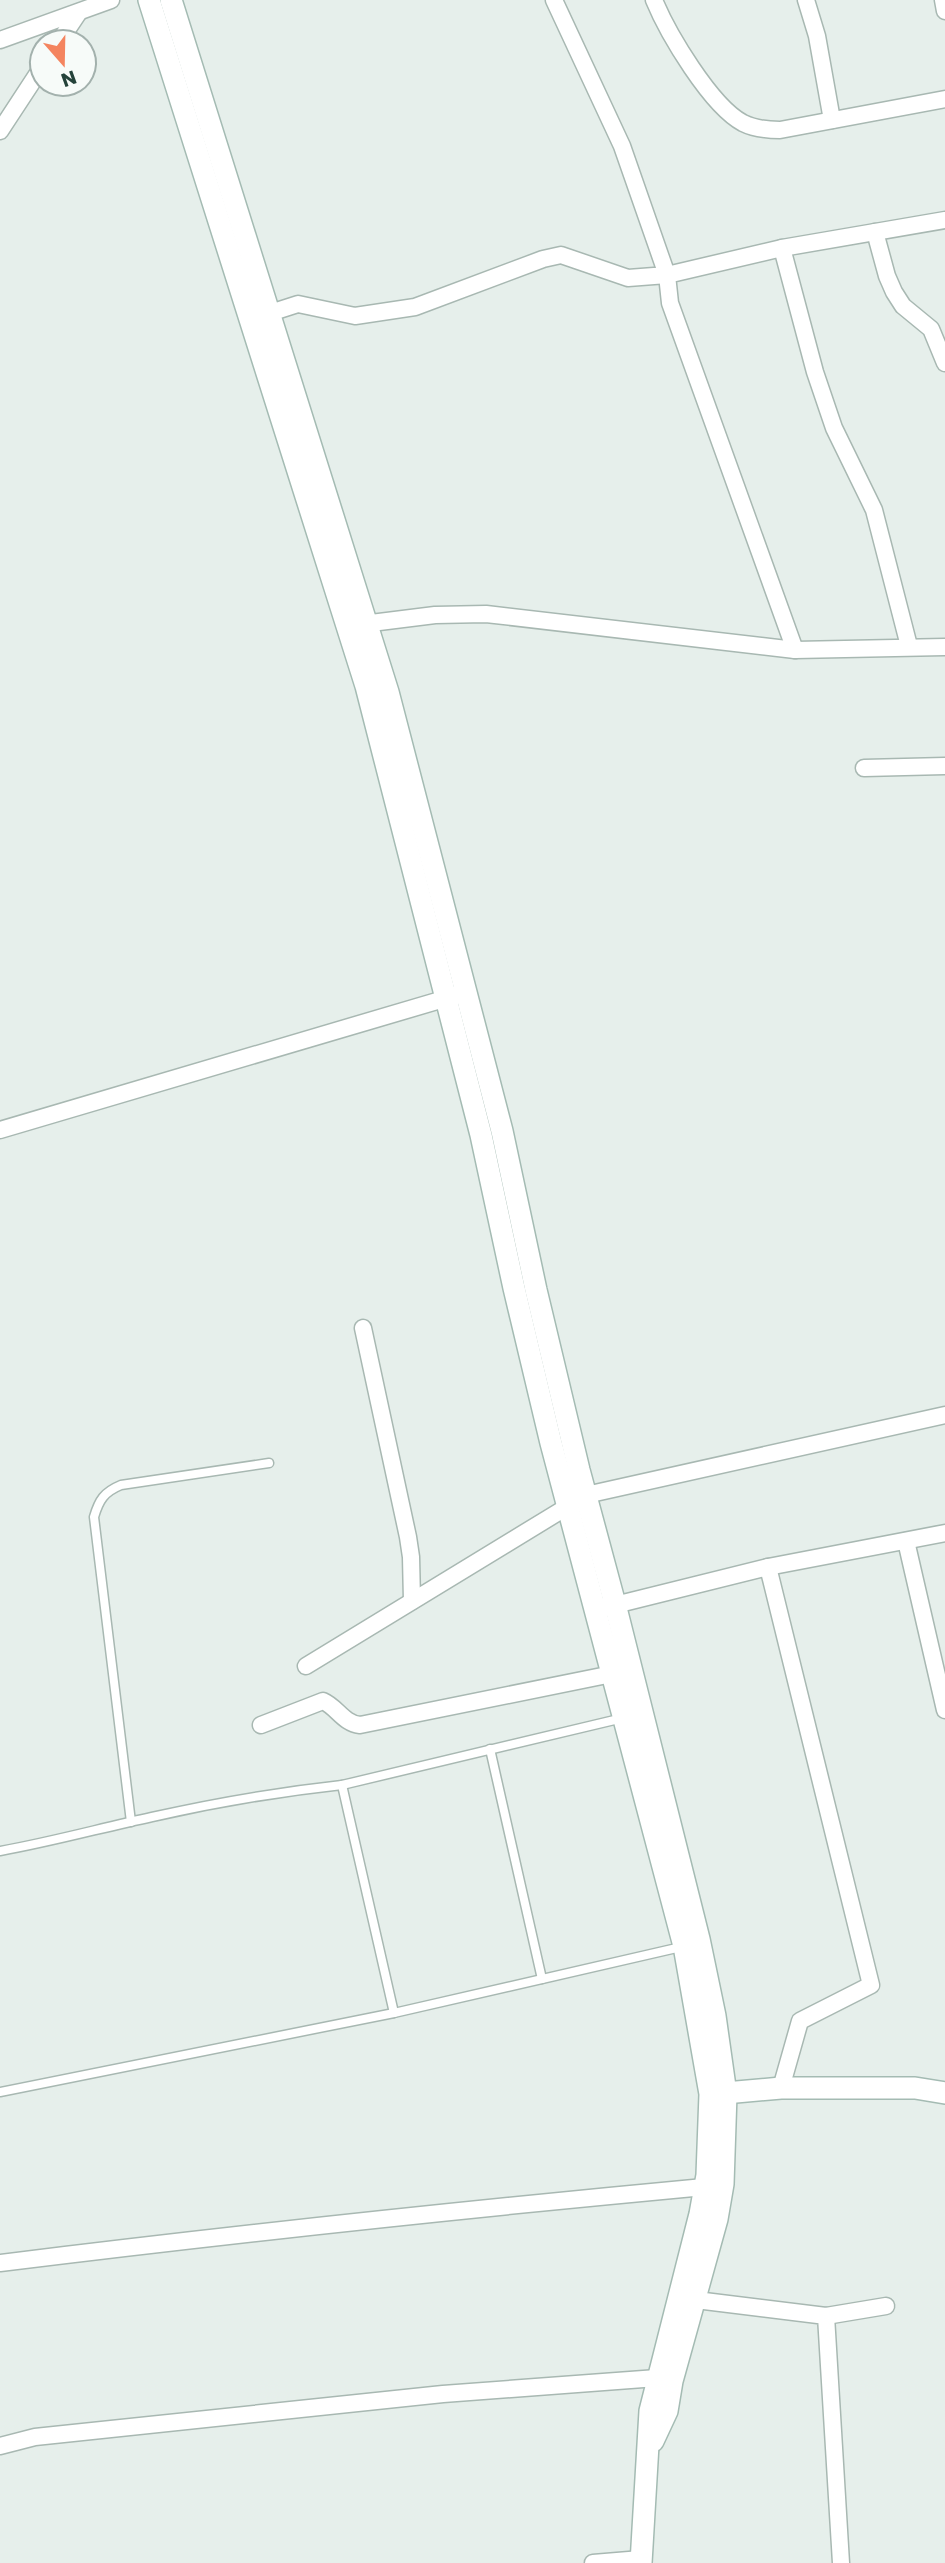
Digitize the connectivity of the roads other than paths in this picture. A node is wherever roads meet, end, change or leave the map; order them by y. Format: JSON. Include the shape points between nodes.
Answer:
{"nodes":[{"id":1,"x":111,"y":0,"type":"edge"},
{"id":2,"x":149,"y":0,"type":"edge"},
{"id":3,"x":554,"y":0,"type":"edge"},
{"id":4,"x":654,"y":0,"type":"edge"},
{"id":5,"x":806,"y":0,"type":"edge"},
{"id":6,"x":943,"y":0,"type":"edge"},
{"id":7,"x":176,"y":1,"type":"edge"},
{"id":8,"x":945,"y":11,"type":"edge"},
{"id":9,"x":79,"y":12,"type":"junction"},
{"id":10,"x":68,"y":28,"type":"edge"},
{"id":11,"x":0,"y":40,"type":"edge"},
{"id":12,"x":28,"y":89,"type":"edge"},
{"id":13,"x":945,"y":99,"type":"edge"},
{"id":14,"x":832,"y":120,"type":"junction"},
{"id":15,"x":0,"y":131,"type":"edge"},
{"id":16,"x":945,"y":220,"type":"edge"},
{"id":17,"x":875,"y":232,"type":"junction"},
{"id":18,"x":782,"y":248,"type":"junction"},
{"id":19,"x":667,"y":275,"type":"junction"},
{"id":20,"x":270,"y":313,"type":"junction"},
{"id":21,"x":945,"y":363,"type":"edge"},
{"id":22,"x":357,"y":624,"type":"junction"},
{"id":23,"x":909,"y":646,"type":"junction"},
{"id":24,"x":945,"y":647,"type":"edge"},
{"id":25,"x":794,"y":650,"type":"junction"},
{"id":26,"x":945,"y":766,"type":"edge"},
{"id":27,"x":864,"y":768,"type":"dead end"},
{"id":28,"x":467,"y":993,"type":"junction"},
{"id":29,"x":446,"y":998,"type":"junction"},
{"id":30,"x":0,"y":1130,"type":"edge"},
{"id":31,"x":363,"y":1328,"type":"dead end"},
{"id":32,"x":944,"y":1418,"type":"edge"},
{"id":33,"x":269,"y":1464,"type":"dead end"},
{"id":34,"x":578,"y":1500,"type":"junction"},
{"id":35,"x":945,"y":1533,"type":"edge"},
{"id":36,"x":906,"y":1541,"type":"junction"},
{"id":37,"x":768,"y":1567,"type":"junction"},
{"id":38,"x":412,"y":1601,"type":"junction"},
{"id":39,"x":615,"y":1604,"type":"junction"},
{"id":40,"x":595,"y":1611,"type":"junction"},
{"id":41,"x":306,"y":1666,"type":"dead end"},
{"id":42,"x":612,"y":1674,"type":"junction"},
{"id":43,"x":945,"y":1710,"type":"edge"},
{"id":44,"x":623,"y":1718,"type":"junction"},
{"id":45,"x":261,"y":1725,"type":"dead end"},
{"id":46,"x":490,"y":1749,"type":"junction"},
{"id":47,"x":342,"y":1785,"type":"junction"},
{"id":48,"x":131,"y":1822,"type":"junction"},
{"id":49,"x":0,"y":1851,"type":"edge"},
{"id":50,"x":684,"y":1946,"type":"junction"},
{"id":51,"x":542,"y":1979,"type":"junction"},
{"id":52,"x":394,"y":2013,"type":"junction"},
{"id":53,"x":781,"y":2088,"type":"junction"},
{"id":54,"x":0,"y":2092,"type":"edge"},
{"id":55,"x":945,"y":2093,"type":"edge"},
{"id":56,"x":718,"y":2094,"type":"junction"},
{"id":57,"x":704,"y":2188,"type":"junction"},
{"id":58,"x":0,"y":2263,"type":"edge"},
{"id":59,"x":696,"y":2300,"type":"junction"},
{"id":60,"x":886,"y":2306,"type":"dead end"},
{"id":61,"x":826,"y":2316,"type":"junction"},
{"id":62,"x":664,"y":2379,"type":"junction"},
{"id":63,"x":0,"y":2446,"type":"edge"},
{"id":64,"x":641,"y":2561,"type":"edge"},
{"id":65,"x":593,"y":2563,"type":"edge"},
{"id":66,"x":841,"y":2563,"type":"edge"}],
"edges":[{"from":1,"to":9,"type":"street"},
{"from":2,"to":22,"type":"main road"},
{"from":3,"to":19,"type":"street","via":[[622,146]]},
{"from":4,"to":14,"type":"street","via":[[673,41],[720,104],[741,122],[760,130],[780,130]]},
{"from":5,"to":14,"type":"street"},
{"from":6,"to":8,"type":"street"},
{"from":7,"to":20,"type":"main road"},
{"from":9,"to":10,"type":"street"},
{"from":9,"to":11,"type":"street"},
{"from":12,"to":15,"type":"street"},
{"from":13,"to":14,"type":"street"},
{"from":16,"to":17,"type":"street"},
{"from":17,"to":18,"type":"street"},
{"from":17,"to":21,"type":"street","via":[[894,292],[903,306],[931,329]]},
{"from":18,"to":19,"type":"street"},
{"from":18,"to":23,"type":"street","via":[[834,428],[874,510]]},
{"from":19,"to":20,"type":"street","via":[[628,278],[561,255],[405,309],[355,316],[298,304]]},
{"from":19,"to":25,"type":"street","via":[[670,303]]},
{"from":20,"to":22,"type":"main road"},
{"from":22,"to":25,"type":"street","via":[[486,614]]},
{"from":22,"to":28,"type":"main road"},
{"from":22,"to":29,"type":"main road","via":[[366,686]]},
{"from":23,"to":24,"type":"street"},
{"from":23,"to":25,"type":"street"},
{"from":26,"to":27,"type":"street"},
{"from":28,"to":29,"type":"street"},
{"from":28,"to":34,"type":"main road","via":[[502,1131]]},
{"from":29,"to":30,"type":"street"},
{"from":29,"to":34,"type":"main road","via":[[529,1353]]},
{"from":31,"to":38,"type":"street","via":[[408,1537]]},
{"from":32,"to":34,"type":"street"},
{"from":33,"to":48,"type":"lane","via":[[121,1485],[108,1490],[98,1502],[94,1517]]},
{"from":34,"to":38,"type":"street"},
{"from":34,"to":39,"type":"main road"},
{"from":34,"to":40,"type":"main road"},
{"from":35,"to":36,"type":"street"},
{"from":36,"to":37,"type":"street"},
{"from":36,"to":43,"type":"street"},
{"from":37,"to":39,"type":"street"},
{"from":37,"to":53,"type":"street","via":[[871,1984],[800,2021]]},
{"from":38,"to":41,"type":"street"},
{"from":39,"to":40,"type":"street"},
{"from":39,"to":56,"type":"main road","via":[[699,1939],[715,2016]]},
{"from":40,"to":42,"type":"main road"},
{"from":42,"to":44,"type":"main road"},
{"from":42,"to":45,"type":"street","via":[[360,1725],[346,1721],[323,1701]]},
{"from":44,"to":46,"type":"lane"},
{"from":44,"to":50,"type":"main road"},
{"from":46,"to":47,"type":"lane"},
{"from":46,"to":51,"type":"lane"},
{"from":47,"to":48,"type":"lane","via":[[289,1790]]},
{"from":47,"to":52,"type":"lane"},
{"from":48,"to":49,"type":"lane"},
{"from":50,"to":51,"type":"lane"},
{"from":50,"to":56,"type":"main road"},
{"from":51,"to":52,"type":"lane"},
{"from":52,"to":54,"type":"lane"},
{"from":53,"to":55,"type":"main road","via":[[915,2088]]},
{"from":53,"to":56,"type":"main road"},
{"from":56,"to":57,"type":"main road"},
{"from":56,"to":59,"type":"main road","via":[[723,2184]]},
{"from":57,"to":58,"type":"street","via":[[441,2212]]},
{"from":57,"to":62,"type":"main road"},
{"from":59,"to":61,"type":"street"},
{"from":59,"to":62,"type":"main road"},
{"from":60,"to":61,"type":"street"},
{"from":61,"to":66,"type":"street"},
{"from":62,"to":63,"type":"street","via":[[362,2403],[35,2437]]},
{"from":62,"to":64,"type":"main road","via":[[667,2411],[649,2451]]},
{"from":64,"to":65,"type":"street"}]}
